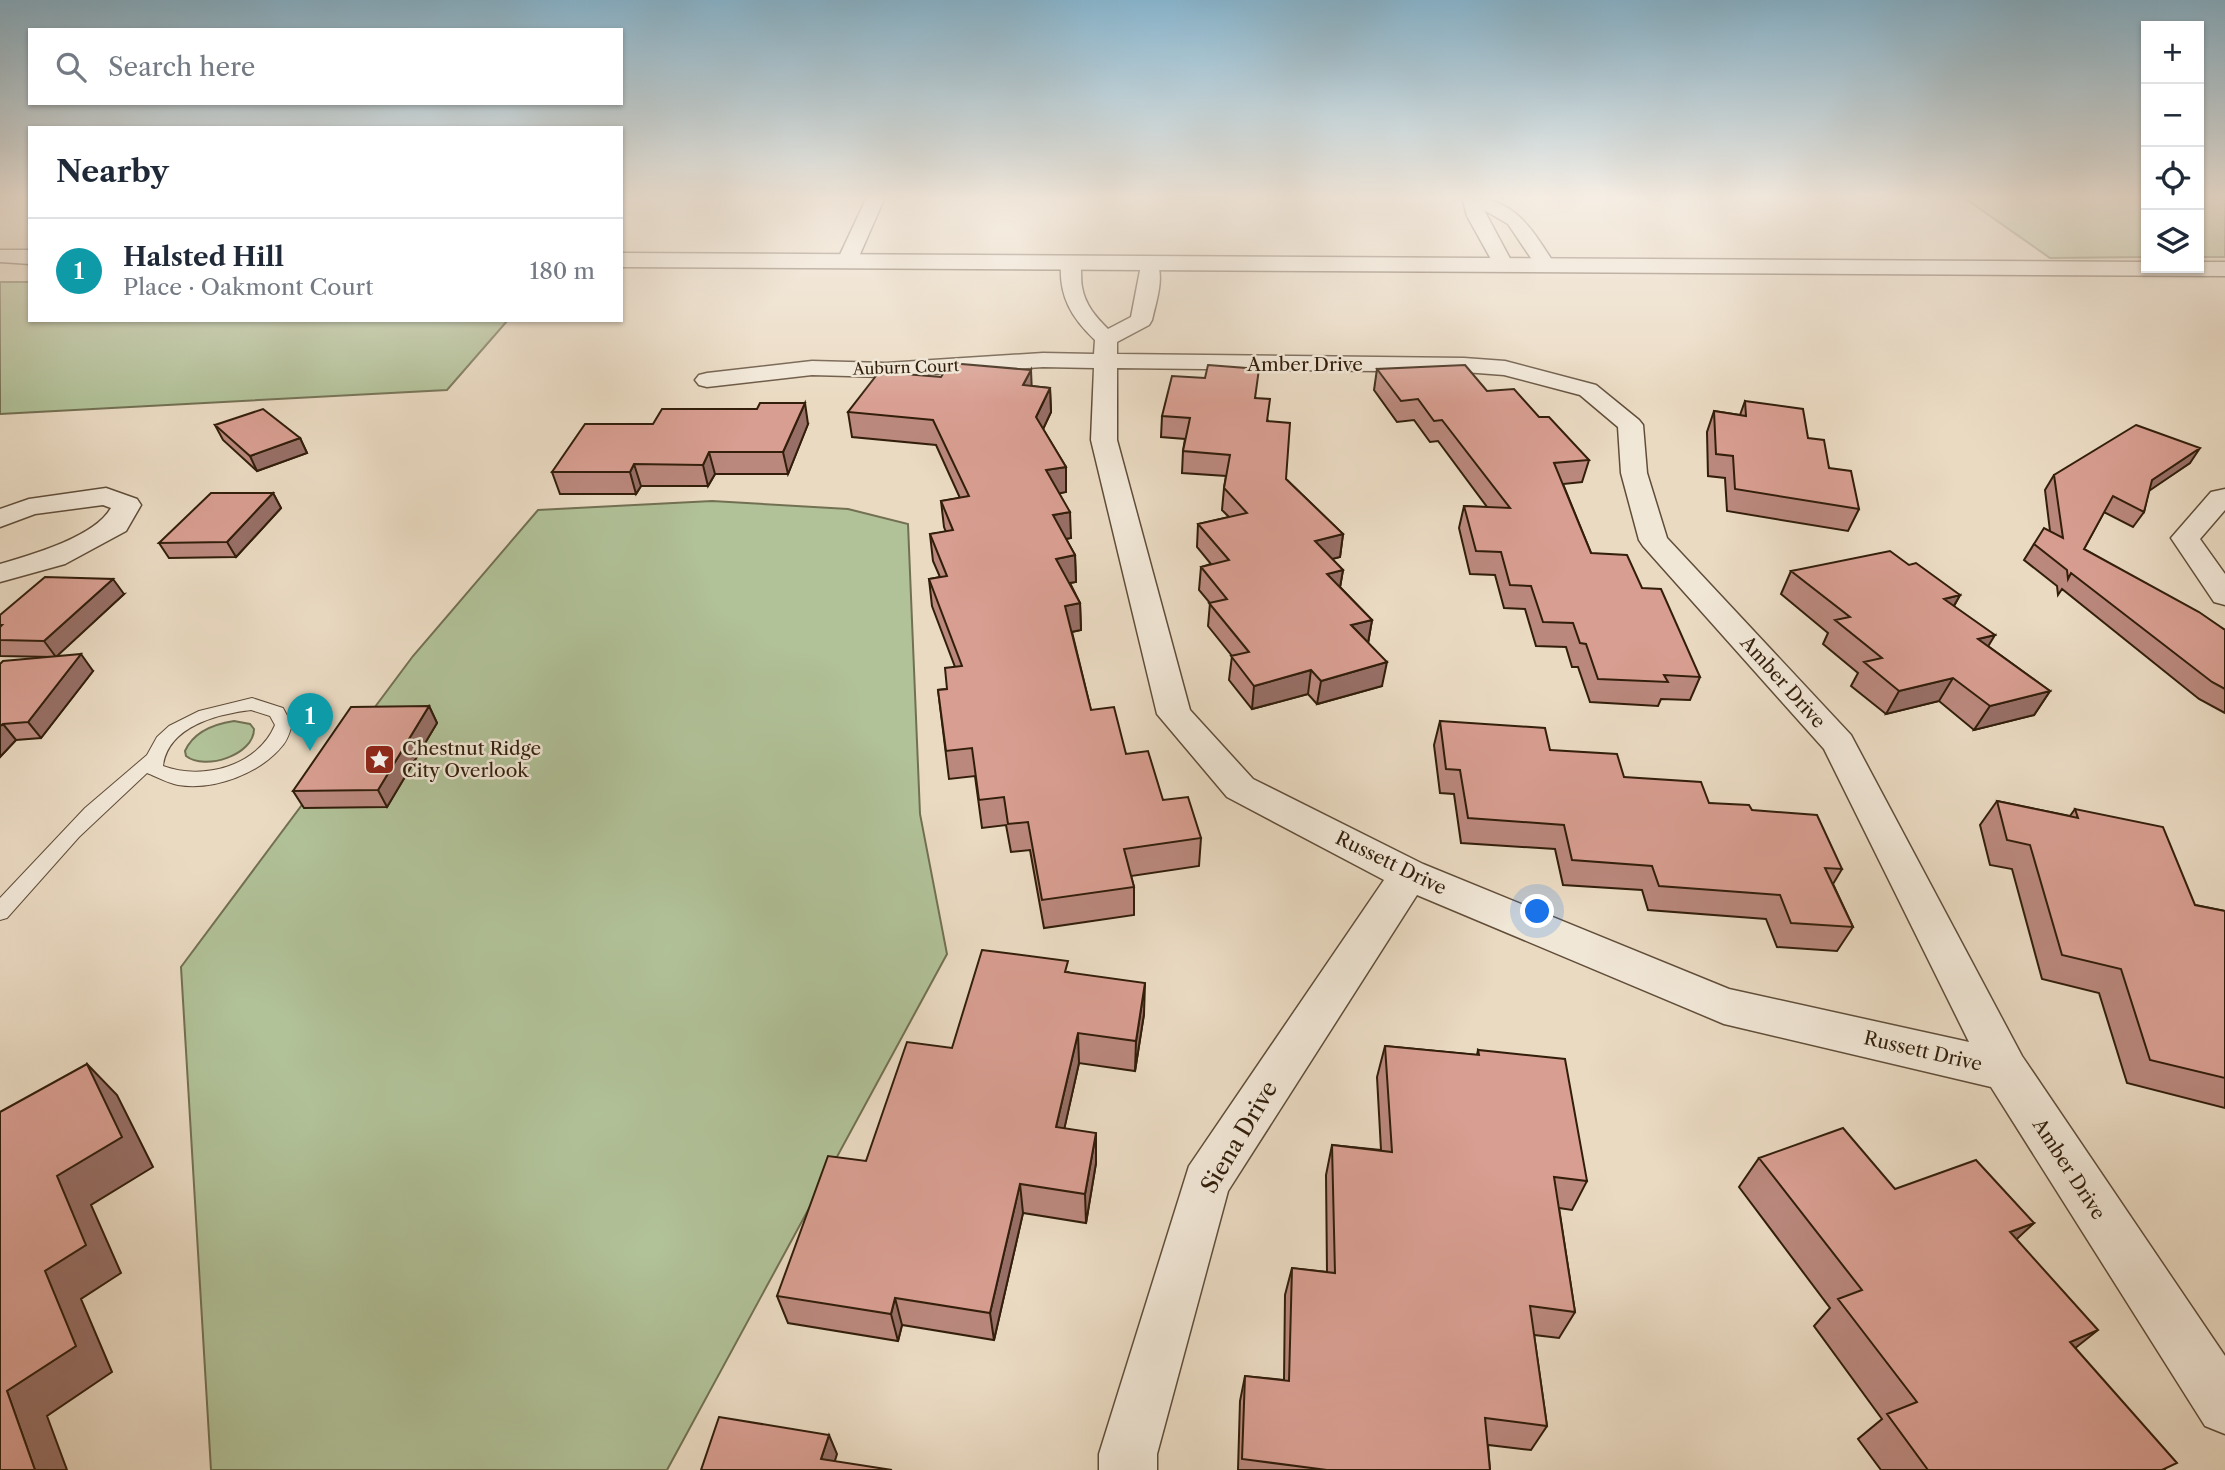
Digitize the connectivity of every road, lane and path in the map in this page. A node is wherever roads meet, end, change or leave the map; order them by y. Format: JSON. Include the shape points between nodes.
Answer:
{"nodes":[{"id":1,"x":1072,"y":266,"type":"edge"},
{"id":2,"x":1149,"y":266,"type":"edge"},
{"id":3,"x":1433,"y":266,"type":"edge"},
{"id":4,"x":1504,"y":266,"type":"joint"},
{"id":5,"x":1546,"y":266,"type":"joint"},
{"id":6,"x":2225,"y":269,"type":"edge"},
{"id":7,"x":1105,"y":350,"type":"junction"},
{"id":8,"x":707,"y":380,"type":"dead end"},
{"id":9,"x":2225,"y":497,"type":"edge"},
{"id":10,"x":0,"y":519,"type":"edge"},
{"id":11,"x":0,"y":573,"type":"edge"},
{"id":12,"x":2225,"y":596,"type":"edge"},
{"id":13,"x":153,"y":759,"type":"junction"},
{"id":14,"x":1409,"y":875,"type":"junction"},
{"id":15,"x":0,"y":912,"type":"edge"},
{"id":16,"x":2006,"y":1070,"type":"junction"},
{"id":17,"x":2225,"y":1406,"type":"edge"},
{"id":18,"x":1128,"y":1470,"type":"edge"}],
"edges":[{"from":1,"to":7,"type":"street","via":[[1070,286],[1081,316]]},
{"from":2,"to":7,"type":"street","via":[[1141,320]]},
{"from":3,"to":4,"type":"street"},
{"from":4,"to":5,"type":"street"},
{"from":5,"to":6,"type":"street"},
{"from":7,"to":8,"type":"street","name":"Auburn Court","via":[[1043,360],[886,370],[812,368]]},
{"from":7,"to":14,"type":"street","name":"Russett Drive","via":[[1104,440],[1174,715],[1240,788]]},
{"from":7,"to":16,"type":"street","name":"Amber Drive","via":[[1505,368],[1588,390],[1630,425],[1634,473],[1653,540],[1839,743]]},
{"from":9,"to":12,"type":"street","via":[[2185,538]]},
{"from":10,"to":11,"type":"street","via":[[29,507],[106,496],[127,505],[116,525],[55,558]]},
{"from":13,"to":13,"type":"lane","via":[[177,729],[214,710],[260,705],[278,711],[285,719],[276,744],[261,757],[218,777],[175,780],[154,769]]},
{"from":13,"to":15,"type":"lane","via":[[121,784]]},
{"from":14,"to":16,"type":"street","name":"Russett Drive","via":[[1724,1006]]},
{"from":14,"to":18,"type":"street","name":"Siena Drive","via":[[1206,1182],[1128,1454]]},
{"from":16,"to":17,"type":"street","name":"Amber Drive"}]}
